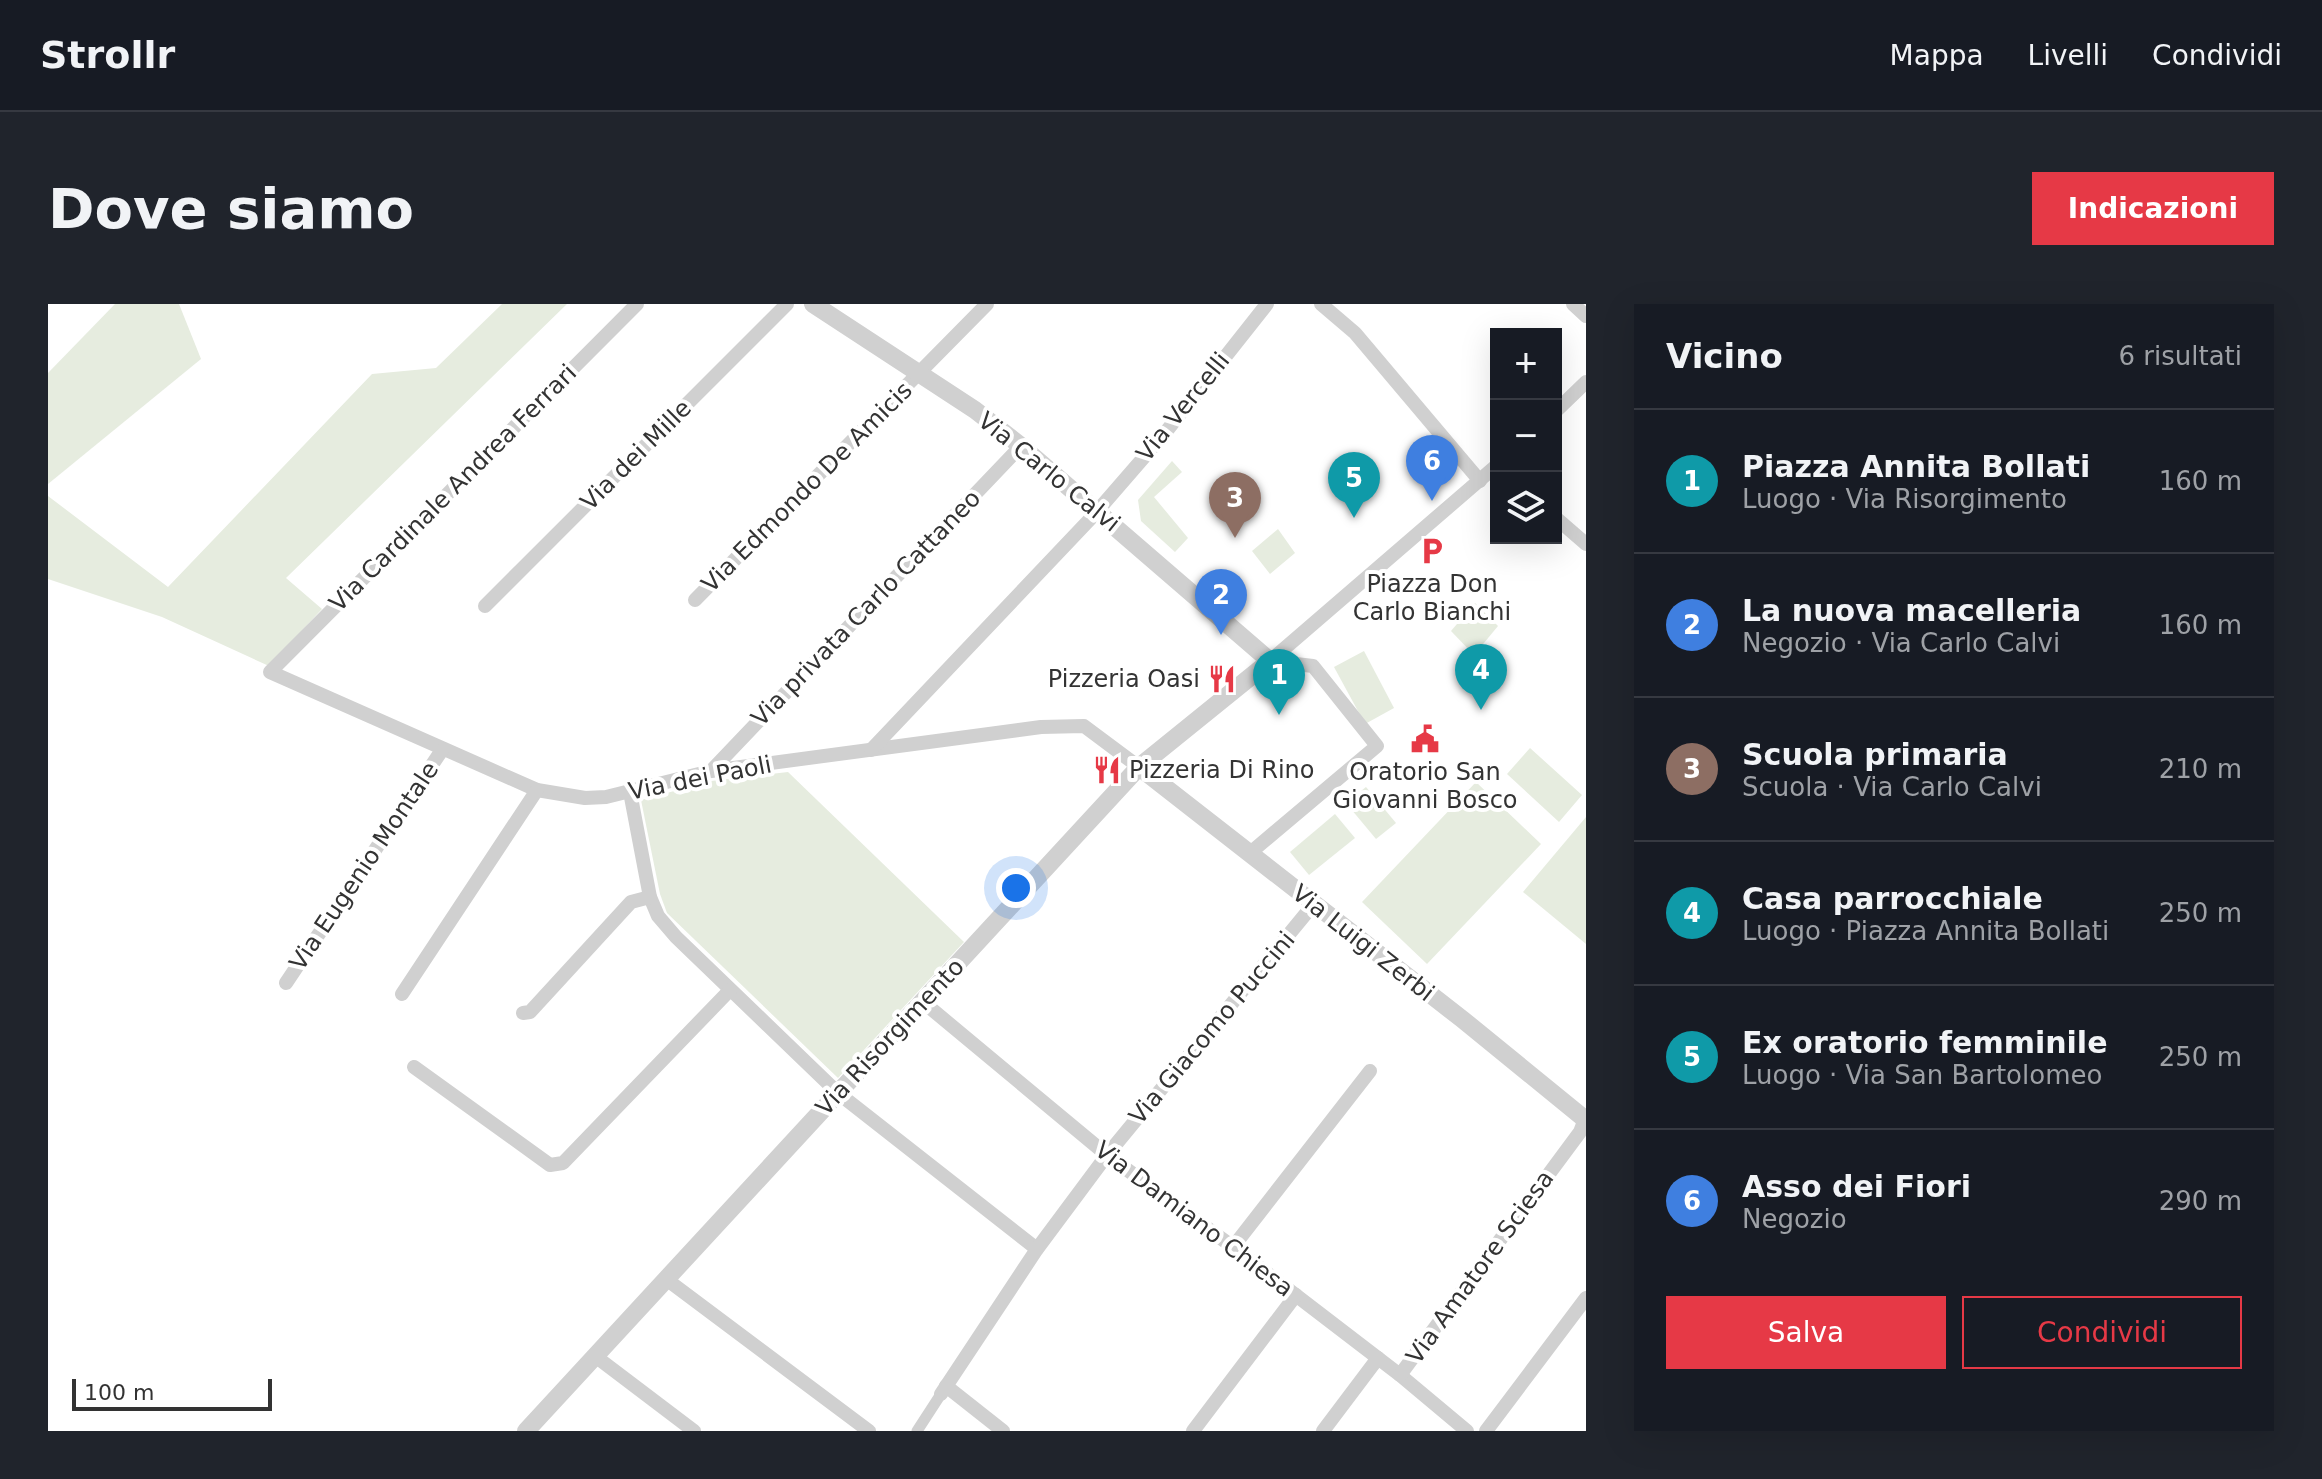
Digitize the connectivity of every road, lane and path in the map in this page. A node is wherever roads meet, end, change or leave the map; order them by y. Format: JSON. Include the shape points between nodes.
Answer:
{"nodes":[{"id":1,"x":637,"y":304,"type":"edge"},
{"id":2,"x":787,"y":304,"type":"edge"},
{"id":3,"x":813,"y":304,"type":"edge"},
{"id":4,"x":987,"y":304,"type":"edge"},
{"id":5,"x":1267,"y":304,"type":"edge"},
{"id":6,"x":1321,"y":304,"type":"edge"},
{"id":7,"x":1573,"y":304,"type":"edge"},
{"id":8,"x":1586,"y":316,"type":"edge"},
{"id":9,"x":919,"y":374,"type":"junction"},
{"id":10,"x":1586,"y":382,"type":"edge"},
{"id":11,"x":1562,"y":405,"type":"edge"},
{"id":12,"x":1021,"y":446,"type":"junction"},
{"id":13,"x":1490,"y":472,"type":"edge"},
{"id":14,"x":1490,"y":478,"type":"edge"},
{"id":15,"x":1480,"y":481,"type":"junction"},
{"id":16,"x":1098,"y":510,"type":"junction"},
{"id":17,"x":1562,"y":523,"type":"edge"},
{"id":18,"x":1586,"y":544,"type":"edge"},
{"id":19,"x":695,"y":600,"type":"dead end"},
{"id":20,"x":485,"y":606,"type":"dead end"},
{"id":21,"x":1270,"y":661,"type":"junction"},
{"id":22,"x":270,"y":672,"type":"joint"},
{"id":23,"x":442,"y":750,"type":"junction"},
{"id":24,"x":871,"y":750,"type":"junction"},
{"id":25,"x":1139,"y":767,"type":"junction"},
{"id":26,"x":711,"y":771,"type":"junction"},
{"id":27,"x":537,"y":790,"type":"junction"},
{"id":28,"x":630,"y":792,"type":"junction"},
{"id":29,"x":1250,"y":853,"type":"junction"},
{"id":30,"x":650,"y":897,"type":"junction"},
{"id":31,"x":1313,"y":905,"type":"junction"},
{"id":32,"x":286,"y":983,"type":"dead end"},
{"id":33,"x":730,"y":990,"type":"junction"},
{"id":34,"x":402,"y":994,"type":"dead end"},
{"id":35,"x":923,"y":1002,"type":"junction"},
{"id":36,"x":523,"y":1013,"type":"dead end"},
{"id":37,"x":414,"y":1067,"type":"dead end"},
{"id":38,"x":1370,"y":1071,"type":"dead end"},
{"id":39,"x":838,"y":1093,"type":"junction"},
{"id":40,"x":1586,"y":1118,"type":"edge"},
{"id":41,"x":1107,"y":1155,"type":"junction"},
{"id":42,"x":1233,"y":1247,"type":"junction"},
{"id":43,"x":1037,"y":1249,"type":"junction"},
{"id":44,"x":666,"y":1279,"type":"junction"},
{"id":45,"x":1296,"y":1295,"type":"junction"},
{"id":46,"x":1586,"y":1298,"type":"edge"},
{"id":47,"x":595,"y":1356,"type":"junction"},
{"id":48,"x":1378,"y":1358,"type":"junction"},
{"id":49,"x":1400,"y":1375,"type":"junction"},
{"id":50,"x":944,"y":1390,"type":"junction"},
{"id":51,"x":526,"y":1431,"type":"edge"},
{"id":52,"x":694,"y":1431,"type":"edge"},
{"id":53,"x":869,"y":1431,"type":"edge"},
{"id":54,"x":917,"y":1431,"type":"edge"},
{"id":55,"x":1003,"y":1431,"type":"edge"},
{"id":56,"x":1193,"y":1431,"type":"edge"},
{"id":57,"x":1323,"y":1431,"type":"edge"},
{"id":58,"x":1467,"y":1431,"type":"edge"},
{"id":59,"x":1486,"y":1431,"type":"edge"}],
"edges":[{"from":1,"to":22,"type":"street","name":"Via Cardinale Andrea Ferrari"},
{"from":2,"to":20,"type":"street","name":"Via dei Mille"},
{"from":3,"to":9,"type":"street","name":"Via Carlo Calvi"},
{"from":4,"to":9,"type":"street","name":"Via Edmondo De Amicis"},
{"from":5,"to":16,"type":"street","name":"Via Vercelli"},
{"from":6,"to":15,"type":"street","via":[[1355,333]]},
{"from":7,"to":8,"type":"street"},
{"from":9,"to":12,"type":"street","name":"Via Carlo Calvi"},
{"from":9,"to":19,"type":"street","name":"Via Edmondo De Amicis"},
{"from":10,"to":11,"type":"street"},
{"from":12,"to":16,"type":"street","name":"Via Carlo Calvi"},
{"from":12,"to":26,"type":"street","name":"Via privata Carlo Cattaneo"},
{"from":13,"to":15,"type":"street"},
{"from":14,"to":15,"type":"street"},
{"from":15,"to":21,"type":"street"},
{"from":16,"to":21,"type":"street","name":"Via Carlo Calvi"},
{"from":16,"to":24,"type":"street","name":"Via Vercelli"},
{"from":17,"to":18,"type":"street"},
{"from":21,"to":25,"type":"street","name":"Via Risorgimento"},
{"from":21,"to":29,"type":"street","via":[[1313,666],[1377,746]]},
{"from":22,"to":23,"type":"street","name":"Via dei Paoli"},
{"from":23,"to":27,"type":"street","name":"Via dei Paoli"},
{"from":23,"to":32,"type":"street","name":"Via Eugenio Montale"},
{"from":24,"to":25,"type":"street","name":"Via dei Paoli","via":[[1084,726]]},
{"from":24,"to":26,"type":"street","name":"Via dei Paoli"},
{"from":25,"to":29,"type":"street","name":"Via Luigi Zerbi"},
{"from":25,"to":35,"type":"street","name":"Via Risorgimento"},
{"from":26,"to":28,"type":"street","name":"Via dei Paoli"},
{"from":27,"to":28,"type":"street","name":"Via dei Paoli","via":[[585,798]]},
{"from":27,"to":34,"type":"street"},
{"from":28,"to":30,"type":"street"},
{"from":29,"to":31,"type":"street","name":"Via Luigi Zerbi"},
{"from":30,"to":33,"type":"street","via":[[676,937]]},
{"from":30,"to":36,"type":"street","via":[[631,902],[530,1012]]},
{"from":31,"to":40,"type":"street","name":"Via Luigi Zerbi"},
{"from":31,"to":41,"type":"street","name":"Via Giacomo Puccini"},
{"from":33,"to":37,"type":"street","via":[[563,1163],[550,1165]]},
{"from":33,"to":39,"type":"street"},
{"from":35,"to":39,"type":"street","name":"Via Risorgimento"},
{"from":35,"to":41,"type":"street","name":"Via Damiano Chiesa"},
{"from":38,"to":42,"type":"street"},
{"from":39,"to":43,"type":"street"},
{"from":39,"to":44,"type":"street","name":"Via Risorgimento"},
{"from":40,"to":49,"type":"street","name":"Via Amatore Sciesa"},
{"from":41,"to":42,"type":"street","name":"Via Damiano Chiesa"},
{"from":41,"to":43,"type":"street","name":"Via Giacomo Puccini"},
{"from":42,"to":45,"type":"street","name":"Via Damiano Chiesa"},
{"from":43,"to":50,"type":"street","name":"Via Giacomo Puccini"},
{"from":44,"to":47,"type":"street","name":"Via Risorgimento"},
{"from":44,"to":53,"type":"street"},
{"from":45,"to":48,"type":"street","name":"Via Damiano Chiesa"},
{"from":45,"to":56,"type":"street"},
{"from":46,"to":59,"type":"street"},
{"from":47,"to":51,"type":"street","name":"Via Risorgimento"},
{"from":47,"to":52,"type":"street"},
{"from":48,"to":49,"type":"street","name":"Via Damiano Chiesa"},
{"from":48,"to":57,"type":"street"},
{"from":49,"to":58,"type":"street","name":"Via Damiano Chiesa"},
{"from":50,"to":54,"type":"street","name":"Via Giacomo Puccini"},
{"from":50,"to":55,"type":"street"}]}
